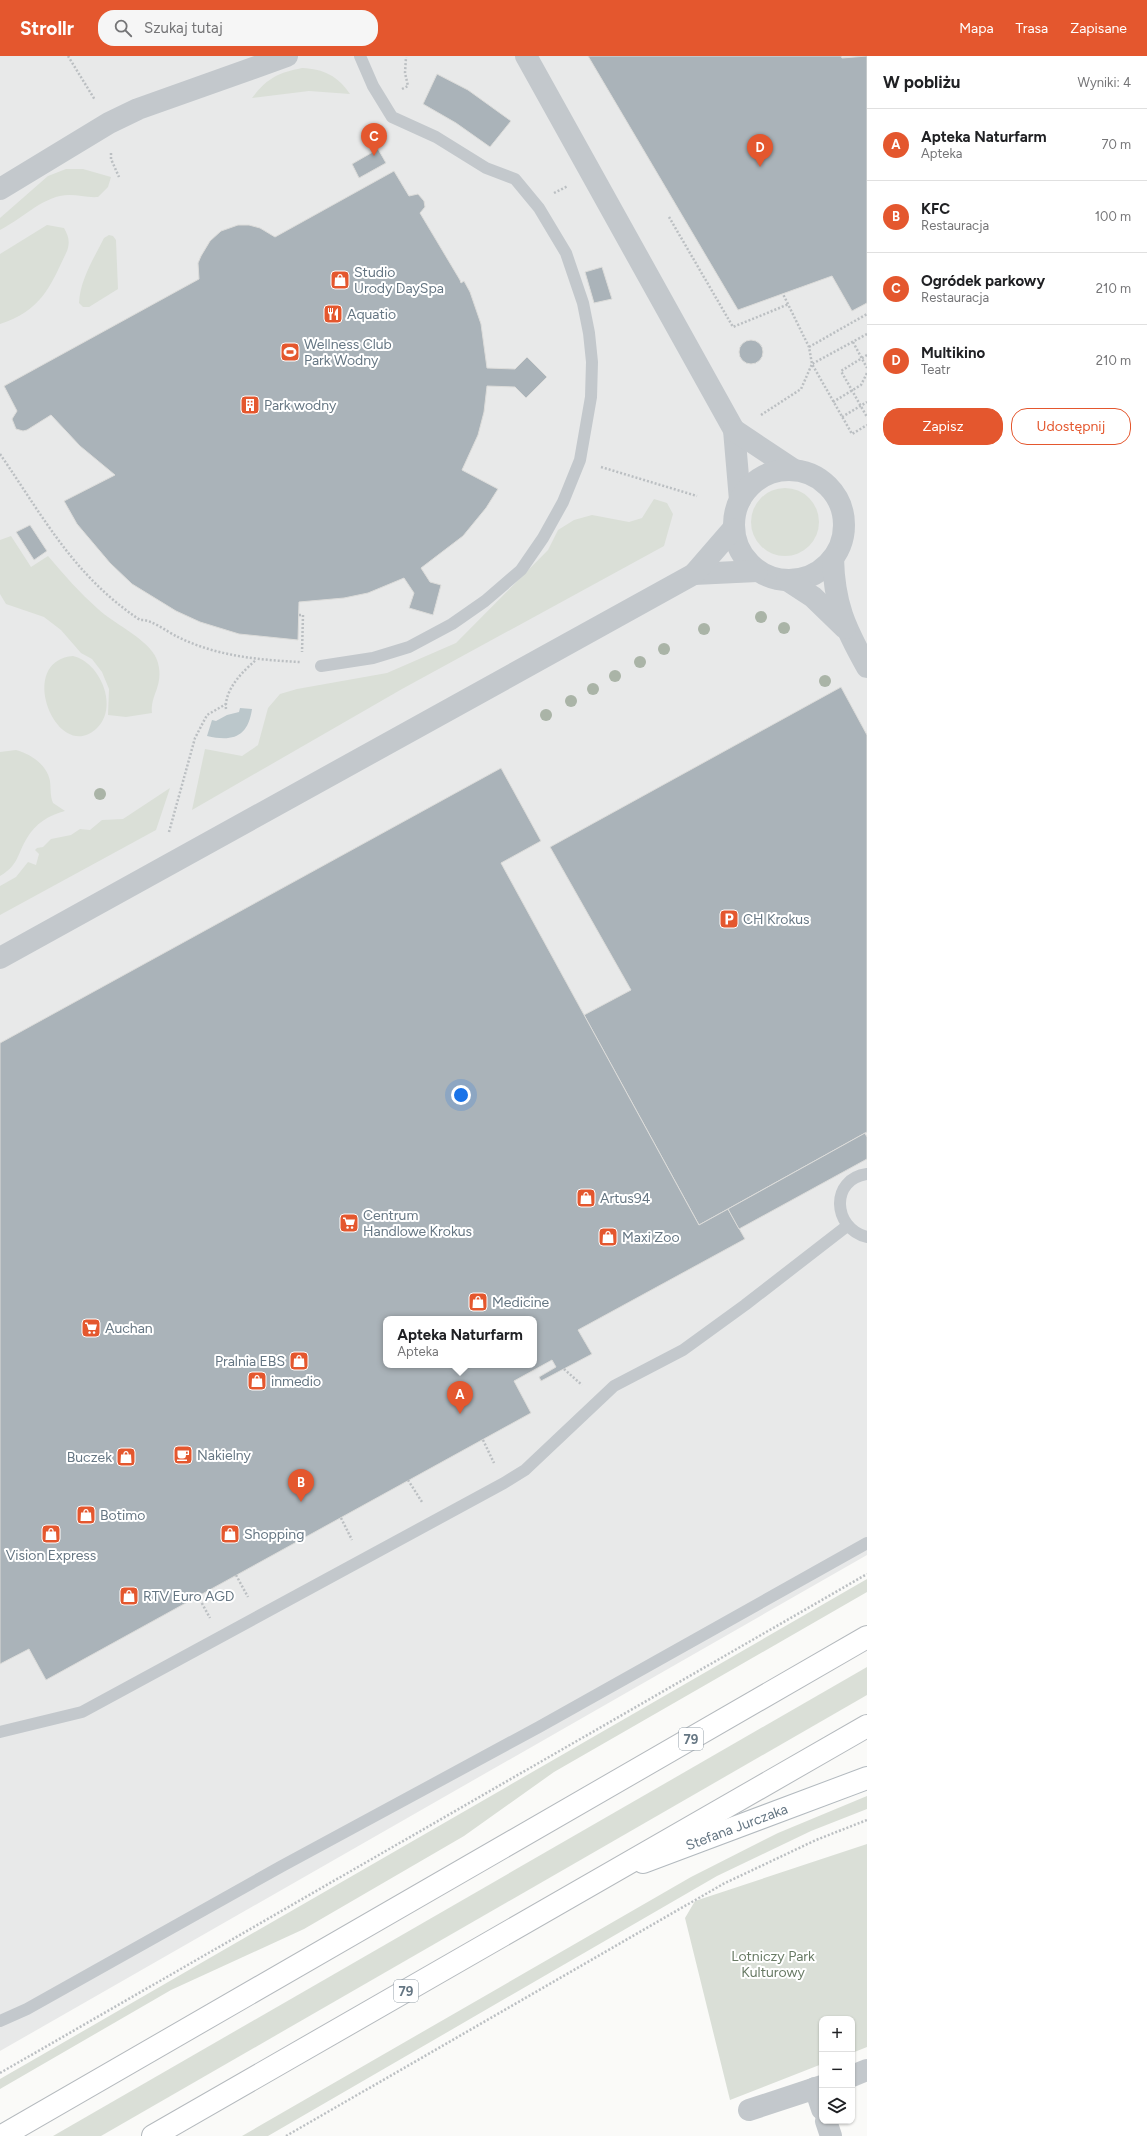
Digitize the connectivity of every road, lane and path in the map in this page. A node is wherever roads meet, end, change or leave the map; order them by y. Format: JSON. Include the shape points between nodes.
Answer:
{"nodes":[{"id":1,"x":287,"y":56,"type":"edge"},
{"id":2,"x":360,"y":56,"type":"edge"},
{"id":3,"x":526,"y":56,"type":"edge"},
{"id":4,"x":0,"y":189,"type":"edge"},
{"id":5,"x":669,"y":217,"type":"dead end"},
{"id":6,"x":784,"y":294,"type":"dead end"},
{"id":7,"x":789,"y":304,"type":"junction"},
{"id":8,"x":867,"y":314,"type":"edge"},
{"id":9,"x":867,"y":334,"type":"edge"},
{"id":10,"x":853,"y":342,"type":"junction"},
{"id":11,"x":809,"y":347,"type":"junction"},
{"id":12,"x":867,"y":356,"type":"edge"},
{"id":13,"x":863,"y":358,"type":"junction"},
{"id":14,"x":812,"y":364,"type":"junction"},
{"id":15,"x":867,"y":368,"type":"edge"},
{"id":16,"x":867,"y":373,"type":"edge"},
{"id":17,"x":852,"y":391,"type":"junction"},
{"id":18,"x":833,"y":402,"type":"junction"},
{"id":19,"x":867,"y":402,"type":"edge"},
{"id":20,"x":861,"y":406,"type":"junction"},
{"id":21,"x":759,"y":416,"type":"dead end"},
{"id":22,"x":842,"y":417,"type":"junction"},
{"id":23,"x":867,"y":417,"type":"edge"},
{"id":24,"x":867,"y":425,"type":"edge"},
{"id":25,"x":734,"y":430,"type":"junction"},
{"id":26,"x":0,"y":454,"type":"edge"},
{"id":27,"x":580,"y":460,"type":"junction"},
{"id":28,"x":794,"y":470,"type":"junction"},
{"id":29,"x":697,"y":496,"type":"dead end"},
{"id":30,"x":740,"y":500,"type":"junction"},
{"id":31,"x":733,"y":529,"type":"junction"},
{"id":32,"x":833,"y":558,"type":"junction"},
{"id":33,"x":757,"y":571,"type":"junction"},
{"id":34,"x":694,"y":574,"type":"junction"},
{"id":35,"x":787,"y":580,"type":"junction"},
{"id":36,"x":299,"y":615,"type":"dead end"},
{"id":37,"x":846,"y":629,"type":"junction"},
{"id":38,"x":302,"y":654,"type":"dead end"},
{"id":39,"x":257,"y":660,"type":"junction"},
{"id":40,"x":302,"y":662,"type":"dead end"},
{"id":41,"x":322,"y":666,"type":"dead end"},
{"id":42,"x":867,"y":667,"type":"edge"},
{"id":43,"x":226,"y":704,"type":"junction"},
{"id":44,"x":226,"y":710,"type":"dead end"},
{"id":45,"x":168,"y":833,"type":"dead end"},
{"id":46,"x":0,"y":958,"type":"edge"},
{"id":47,"x":860,"y":1173,"type":"edge"},
{"id":48,"x":847,"y":1226,"type":"junction"},
{"id":49,"x":867,"y":1236,"type":"edge"},
{"id":50,"x":564,"y":1369,"type":"dead end"},
{"id":51,"x":582,"y":1385,"type":"dead end"},
{"id":52,"x":867,"y":1543,"type":"edge"},
{"id":53,"x":867,"y":1574,"type":"edge"},
{"id":54,"x":867,"y":1637,"type":"edge"},
{"id":55,"x":867,"y":1726,"type":"edge"},
{"id":56,"x":0,"y":1732,"type":"edge"},
{"id":57,"x":867,"y":1778,"type":"edge"},
{"id":58,"x":867,"y":1820,"type":"edge"},
{"id":59,"x":606,"y":1875,"type":"junction"},
{"id":60,"x":0,"y":2021,"type":"edge"},
{"id":61,"x":867,"y":2070,"type":"edge"},
{"id":62,"x":0,"y":2073,"type":"edge"},
{"id":63,"x":855,"y":2075,"type":"edge"},
{"id":64,"x":819,"y":2087,"type":"edge"},
{"id":65,"x":749,"y":2110,"type":"dead end"},
{"id":66,"x":827,"y":2124,"type":"edge"},
{"id":67,"x":2,"y":2136,"type":"edge"},
{"id":68,"x":153,"y":2136,"type":"edge"},
{"id":69,"x":286,"y":2136,"type":"edge"},
{"id":70,"x":831,"y":2136,"type":"edge"}],
"edges":[{"from":1,"to":4,"type":"street","via":[[138,109],[109,123]]},
{"from":2,"to":27,"type":"lane","via":[[373,86],[392,117],[436,137],[486,168],[515,179],[539,208],[566,253],[583,303],[592,362],[591,397]]},
{"from":3,"to":25,"type":"street"},
{"from":5,"to":7,"type":"path","via":[[733,327]]},
{"from":6,"to":7,"type":"path"},
{"from":7,"to":11,"type":"path"},
{"from":8,"to":11,"type":"path"},
{"from":9,"to":10,"type":"path"},
{"from":10,"to":13,"type":"path"},
{"from":10,"to":14,"type":"path"},
{"from":11,"to":14,"type":"path"},
{"from":12,"to":13,"type":"path"},
{"from":13,"to":15,"type":"path"},
{"from":13,"to":17,"type":"path","via":[[841,371]]},
{"from":14,"to":18,"type":"path"},
{"from":14,"to":21,"type":"path","via":[[801,389]]},
{"from":16,"to":17,"type":"path","via":[[861,385]]},
{"from":17,"to":18,"type":"path"},
{"from":17,"to":20,"type":"path"},
{"from":18,"to":22,"type":"path"},
{"from":19,"to":20,"type":"path"},
{"from":20,"to":22,"type":"path"},
{"from":20,"to":23,"type":"path"},
{"from":22,"to":24,"type":"path","via":[[852,434]]},
{"from":25,"to":28,"type":"street"},
{"from":25,"to":30,"type":"street"},
{"from":26,"to":39,"type":"path","via":[[68,554],[108,597],[140,620],[146,619],[179,638],[218,652]]},
{"from":27,"to":29,"type":"path"},
{"from":27,"to":41,"type":"lane","via":[[563,502],[543,538],[521,570],[486,601],[452,624],[409,647],[373,658]]},
{"from":28,"to":30,"type":"street","via":[[777,471],[761,478],[749,487]]},
{"from":28,"to":32,"type":"street","via":[[810,474],[825,483],[836,495],[843,511],[845,527],[841,544]]},
{"from":30,"to":31,"type":"street"},
{"from":31,"to":33,"type":"street","via":[[742,553]]},
{"from":31,"to":34,"type":"street"},
{"from":32,"to":35,"type":"street","via":[[813,575]]},
{"from":32,"to":37,"type":"street","via":[[834,585]]},
{"from":33,"to":34,"type":"street"},
{"from":33,"to":35,"type":"street"},
{"from":34,"to":46,"type":"street"},
{"from":35,"to":37,"type":"street","via":[[813,597]]},
{"from":36,"to":38,"type":"path","via":[[303,615]]},
{"from":37,"to":42,"type":"street"},
{"from":39,"to":40,"type":"path"},
{"from":39,"to":43,"type":"path","via":[[233,686]]},
{"from":43,"to":44,"type":"path"},
{"from":43,"to":45,"type":"path","via":[[207,716],[195,738]]},
{"from":47,"to":48,"type":"lane","via":[[842,1194],[840,1211]]},
{"from":48,"to":49,"type":"lane"},
{"from":48,"to":56,"type":"lane","via":[[745,1306],[683,1350],[614,1386],[520,1473],[82,1712]]},
{"from":50,"to":51,"type":"path"},
{"from":52,"to":60,"type":"lane","via":[[539,1727],[282,1866],[27,2009]]},
{"from":53,"to":62,"type":"path"},
{"from":54,"to":67,"type":"main road","number":"79"},
{"from":55,"to":59,"type":"main road","number":"79"},
{"from":57,"to":59,"type":"main road","name":"Stefana Jurczaka"},
{"from":58,"to":69,"type":"path","via":[[816,1840],[723,1884]]},
{"from":59,"to":68,"type":"main road","number":"79"},
{"from":61,"to":63,"type":"street"},
{"from":64,"to":65,"type":"street"},
{"from":66,"to":70,"type":"street"}]}
